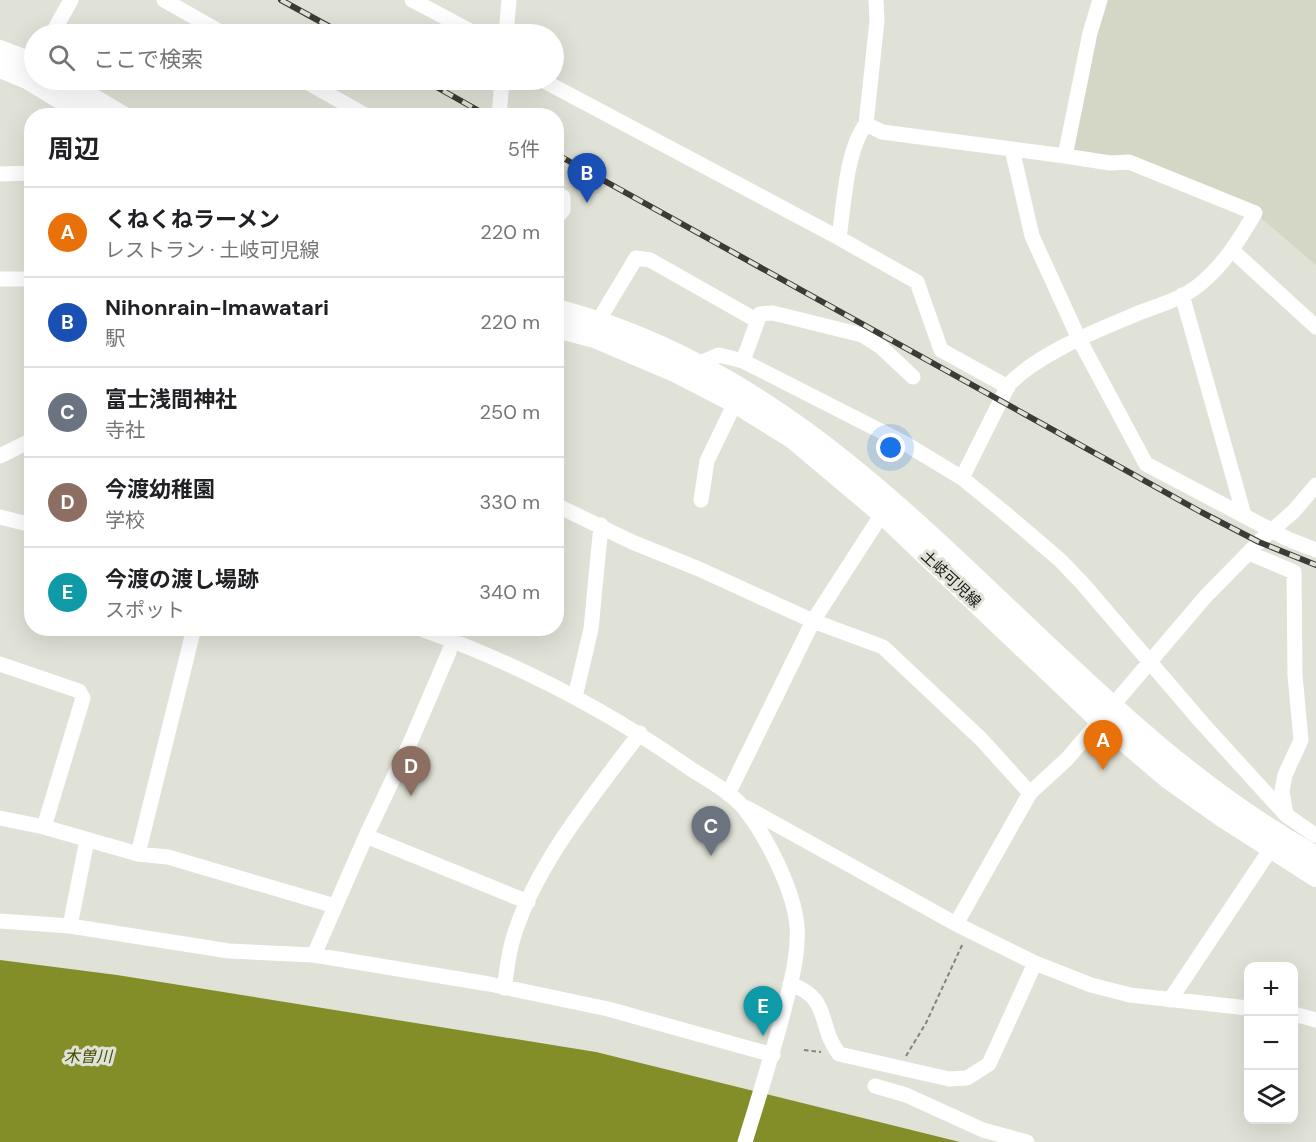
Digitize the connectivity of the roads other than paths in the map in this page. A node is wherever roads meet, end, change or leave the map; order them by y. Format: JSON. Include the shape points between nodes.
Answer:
{"nodes":[{"id":1,"x":71,"y":0,"type":"edge"},
{"id":2,"x":164,"y":0,"type":"edge"},
{"id":3,"x":412,"y":0,"type":"edge"},
{"id":4,"x":509,"y":0,"type":"edge"},
{"id":5,"x":876,"y":0,"type":"edge"},
{"id":6,"x":1100,"y":0,"type":"edge"},
{"id":7,"x":58,"y":24,"type":"edge"},
{"id":8,"x":206,"y":24,"type":"edge"},
{"id":9,"x":457,"y":24,"type":"edge"},
{"id":10,"x":507,"y":24,"type":"edge"},
{"id":11,"x":0,"y":50,"type":"edge"},
{"id":12,"x":24,"y":64,"type":"edge"},
{"id":13,"x":0,"y":68,"type":"edge"},
{"id":14,"x":24,"y":69,"type":"edge"},
{"id":15,"x":57,"y":90,"type":"edge"},
{"id":16,"x":79,"y":90,"type":"edge"},
{"id":17,"x":320,"y":90,"type":"edge"},
{"id":18,"x":501,"y":90,"type":"edge"},
{"id":19,"x":561,"y":90,"type":"edge"},
{"id":20,"x":78,"y":108,"type":"edge"},
{"id":21,"x":109,"y":108,"type":"edge"},
{"id":22,"x":352,"y":108,"type":"edge"},
{"id":23,"x":500,"y":108,"type":"edge"},
{"id":24,"x":866,"y":124,"type":"junction"},
{"id":25,"x":1012,"y":149,"type":"junction"},
{"id":26,"x":1065,"y":156,"type":"junction"},
{"id":27,"x":24,"y":173,"type":"edge"},
{"id":28,"x":0,"y":174,"type":"edge"},
{"id":29,"x":839,"y":238,"type":"junction"},
{"id":30,"x":1233,"y":250,"type":"junction"},
{"id":31,"x":0,"y":279,"type":"edge"},
{"id":32,"x":24,"y":279,"type":"edge"},
{"id":33,"x":1182,"y":295,"type":"junction"},
{"id":34,"x":564,"y":311,"type":"edge"},
{"id":35,"x":756,"y":320,"type":"junction"},
{"id":36,"x":602,"y":323,"type":"junction"},
{"id":37,"x":1316,"y":327,"type":"edge"},
{"id":38,"x":564,"y":330,"type":"edge"},
{"id":39,"x":1079,"y":339,"type":"junction"},
{"id":40,"x":743,"y":361,"type":"junction"},
{"id":41,"x":700,"y":363,"type":"junction"},
{"id":42,"x":913,"y":377,"type":"dead end"},
{"id":43,"x":1008,"y":387,"type":"junction"},
{"id":44,"x":735,"y":403,"type":"junction"},
{"id":45,"x":24,"y":444,"type":"edge"},
{"id":46,"x":0,"y":456,"type":"edge"},
{"id":47,"x":962,"y":478,"type":"junction"},
{"id":48,"x":1316,"y":485,"type":"edge"},
{"id":49,"x":701,"y":500,"type":"dead end"},
{"id":50,"x":564,"y":509,"type":"edge"},
{"id":51,"x":882,"y":514,"type":"junction"},
{"id":52,"x":1244,"y":515,"type":"junction"},
{"id":53,"x":0,"y":517,"type":"edge"},
{"id":54,"x":24,"y":523,"type":"edge"},
{"id":55,"x":600,"y":525,"type":"junction"},
{"id":56,"x":1273,"y":530,"type":"junction"},
{"id":57,"x":1316,"y":550,"type":"edge"},
{"id":58,"x":1249,"y":553,"type":"junction"},
{"id":59,"x":813,"y":621,"type":"junction"},
{"id":60,"x":192,"y":636,"type":"edge"},
{"id":61,"x":453,"y":636,"type":"edge"},
{"id":62,"x":458,"y":636,"type":"edge"},
{"id":63,"x":1150,"y":661,"type":"junction"},
{"id":64,"x":0,"y":664,"type":"edge"},
{"id":65,"x":575,"y":697,"type":"junction"},
{"id":66,"x":1106,"y":713,"type":"junction"},
{"id":67,"x":640,"y":733,"type":"junction"},
{"id":68,"x":1030,"y":793,"type":"junction"},
{"id":69,"x":728,"y":794,"type":"junction"},
{"id":70,"x":742,"y":805,"type":"junction"},
{"id":71,"x":1286,"y":815,"type":"junction"},
{"id":72,"x":0,"y":818,"type":"edge"},
{"id":73,"x":44,"y":827,"type":"junction"},
{"id":74,"x":366,"y":836,"type":"junction"},
{"id":75,"x":87,"y":840,"type":"junction"},
{"id":76,"x":1313,"y":844,"type":"edge"},
{"id":77,"x":1270,"y":849,"type":"junction"},
{"id":78,"x":138,"y":854,"type":"junction"},
{"id":79,"x":1316,"y":877,"type":"edge"},
{"id":80,"x":528,"y":902,"type":"junction"},
{"id":81,"x":335,"y":906,"type":"junction"},
{"id":82,"x":0,"y":921,"type":"edge"},
{"id":83,"x":70,"y":926,"type":"junction"},
{"id":84,"x":962,"y":927,"type":"junction"},
{"id":85,"x":314,"y":955,"type":"junction"},
{"id":86,"x":1035,"y":963,"type":"junction"},
{"id":87,"x":790,"y":984,"type":"junction"},
{"id":88,"x":504,"y":988,"type":"junction"},
{"id":89,"x":1170,"y":1000,"type":"junction"},
{"id":90,"x":1244,"y":1008,"type":"edge"},
{"id":91,"x":1298,"y":1015,"type":"edge"},
{"id":92,"x":1316,"y":1020,"type":"edge"},
{"id":93,"x":773,"y":1055,"type":"junction"},
{"id":94,"x":875,"y":1086,"type":"dead end"},
{"id":95,"x":745,"y":1142,"type":"edge"},
{"id":96,"x":1027,"y":1142,"type":"edge"}],
"edges":[{"from":1,"to":7,"type":"street"},
{"from":2,"to":8,"type":"street"},
{"from":3,"to":9,"type":"street"},
{"from":4,"to":10,"type":"street"},
{"from":5,"to":24,"type":"street"},
{"from":6,"to":26,"type":"street"},
{"from":11,"to":12,"type":"main road"},
{"from":13,"to":14,"type":"main road"},
{"from":15,"to":20,"type":"main road"},
{"from":16,"to":21,"type":"main road"},
{"from":17,"to":22,"type":"street"},
{"from":18,"to":23,"type":"street"},
{"from":19,"to":29,"type":"street"},
{"from":24,"to":25,"type":"street","via":[[882,132]]},
{"from":24,"to":29,"type":"street","via":[[853,152]]},
{"from":25,"to":26,"type":"street"},
{"from":25,"to":39,"type":"street","via":[[1032,236]]},
{"from":26,"to":30,"type":"street","via":[[1129,162],[1255,213]]},
{"from":27,"to":28,"type":"street"},
{"from":29,"to":43,"type":"street","via":[[917,282],[941,350]]},
{"from":30,"to":33,"type":"street","via":[[1198,285]]},
{"from":30,"to":37,"type":"street"},
{"from":31,"to":32,"type":"street"},
{"from":33,"to":39,"type":"street"},
{"from":33,"to":52,"type":"street"},
{"from":34,"to":36,"type":"main road","name":"土岐可児線"},
{"from":35,"to":36,"type":"street","via":[[650,261],[636,258],[603,314]]},
{"from":35,"to":40,"type":"street"},
{"from":35,"to":42,"type":"street","via":[[760,314],[773,313],[862,335]]},
{"from":36,"to":41,"type":"main road","name":"土岐可児線"},
{"from":38,"to":44,"type":"main road","name":"土岐可児線","via":[[605,342]]},
{"from":39,"to":43,"type":"street","via":[[1020,374]]},
{"from":39,"to":52,"type":"street","via":[[1146,464]]},
{"from":40,"to":41,"type":"street","via":[[719,355]]},
{"from":40,"to":47,"type":"street","via":[[906,444]]},
{"from":41,"to":66,"type":"main road","name":"土岐可児線","via":[[846,460],[929,532]]},
{"from":43,"to":47,"type":"street"},
{"from":44,"to":49,"type":"street","via":[[707,461]]},
{"from":44,"to":51,"type":"main road","name":"土岐可児線","via":[[793,439]]},
{"from":45,"to":46,"type":"street"},
{"from":47,"to":63,"type":"street","via":[[1060,560]]},
{"from":48,"to":56,"type":"street"},
{"from":50,"to":55,"type":"street"},
{"from":51,"to":59,"type":"street"},
{"from":51,"to":66,"type":"main road","name":"土岐可児線"},
{"from":52,"to":56,"type":"street"},
{"from":53,"to":54,"type":"street"},
{"from":55,"to":59,"type":"street"},
{"from":55,"to":65,"type":"street","via":[[591,629]]},
{"from":56,"to":57,"type":"street"},
{"from":56,"to":58,"type":"street"},
{"from":58,"to":63,"type":"street"},
{"from":58,"to":71,"type":"street","via":[[1294,572],[1295,675],[1302,740],[1285,775],[1282,791]]},
{"from":59,"to":68,"type":"street","via":[[883,647],[981,739]]},
{"from":59,"to":69,"type":"street"},
{"from":60,"to":78,"type":"street"},
{"from":61,"to":74,"type":"street","via":[[410,743]]},
{"from":62,"to":65,"type":"street"},
{"from":63,"to":66,"type":"street"},
{"from":63,"to":71,"type":"street"},
{"from":64,"to":73,"type":"street","via":[[79,691],[82,698]]},
{"from":65,"to":67,"type":"street"},
{"from":66,"to":68,"type":"street","via":[[1067,759]]},
{"from":66,"to":76,"type":"main road","name":"土岐可児線"},
{"from":66,"to":77,"type":"main road","name":"土岐可児線","via":[[1167,778]]},
{"from":67,"to":69,"type":"street"},
{"from":67,"to":80,"type":"street","via":[[578,816]]},
{"from":68,"to":84,"type":"street"},
{"from":69,"to":70,"type":"street"},
{"from":70,"to":84,"type":"street"},
{"from":70,"to":87,"type":"street","via":[[765,836],[783,877],[797,926]]},
{"from":71,"to":76,"type":"street"},
{"from":72,"to":73,"type":"street"},
{"from":73,"to":75,"type":"street"},
{"from":74,"to":80,"type":"street"},
{"from":74,"to":81,"type":"street"},
{"from":75,"to":78,"type":"street"},
{"from":75,"to":83,"type":"street"},
{"from":77,"to":79,"type":"main road","name":"土岐可児線"},
{"from":77,"to":89,"type":"street"},
{"from":78,"to":81,"type":"street","via":[[168,857]]},
{"from":80,"to":88,"type":"street","via":[[513,938]]},
{"from":81,"to":85,"type":"street"},
{"from":82,"to":83,"type":"street"},
{"from":83,"to":85,"type":"street","via":[[229,951]]},
{"from":84,"to":86,"type":"street"},
{"from":85,"to":88,"type":"street"},
{"from":86,"to":87,"type":"street","via":[[989,1064],[967,1078],[949,1079],[839,1054],[829,1042],[822,1007],[815,998]]},
{"from":86,"to":89,"type":"street","via":[[1091,985]]},
{"from":87,"to":93,"type":"street"},
{"from":88,"to":93,"type":"street","via":[[608,1009]]},
{"from":89,"to":90,"type":"street"},
{"from":91,"to":92,"type":"street"},
{"from":93,"to":95,"type":"street"},
{"from":94,"to":96,"type":"street","via":[[906,1095],[983,1130]]}]}
